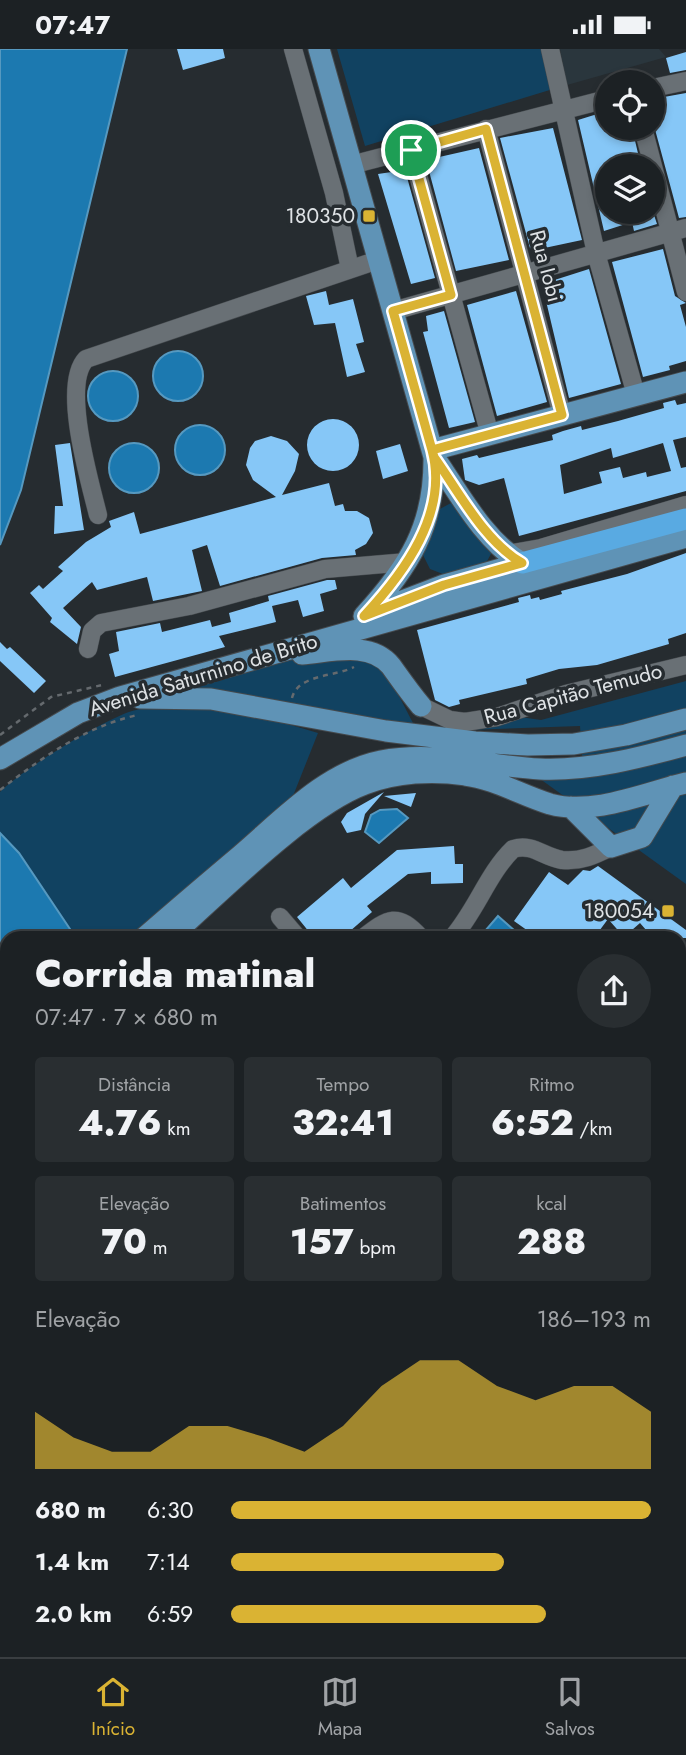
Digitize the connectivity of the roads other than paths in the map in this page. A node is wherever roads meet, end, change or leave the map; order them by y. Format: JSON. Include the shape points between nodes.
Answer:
{"nodes":[{"id":1,"x":293,"y":49,"type":"edge"},
{"id":2,"x":319,"y":49,"type":"edge"},
{"id":3,"x":550,"y":49,"type":"edge"},
{"id":4,"x":686,"y":81,"type":"edge"},
{"id":5,"x":665,"y":85,"type":"edge"},
{"id":6,"x":595,"y":102,"type":"edge"},
{"id":7,"x":562,"y":110,"type":"junction"},
{"id":8,"x":486,"y":129,"type":"junction"},
{"id":9,"x":647,"y":140,"type":"edge"},
{"id":10,"x":411,"y":150,"type":"junction"},
{"id":11,"x":351,"y":165,"type":"junction"},
{"id":12,"x":678,"y":230,"type":"edge"},
{"id":13,"x":596,"y":253,"type":"junction"},
{"id":14,"x":378,"y":260,"type":"junction"},
{"id":15,"x":350,"y":269,"type":"junction"},
{"id":16,"x":524,"y":274,"type":"junction"},
{"id":17,"x":686,"y":292,"type":"edge"},
{"id":18,"x":451,"y":295,"type":"junction"},
{"id":19,"x":393,"y":311,"type":"junction"},
{"id":20,"x":686,"y":382,"type":"edge"},
{"id":21,"x":636,"y":395,"type":"junction"},
{"id":22,"x":562,"y":415,"type":"junction"},
{"id":23,"x":489,"y":435,"type":"junction"},
{"id":24,"x":433,"y":454,"type":"junction"},
{"id":25,"x":686,"y":505,"type":"edge"},
{"id":26,"x":98,"y":515,"type":"dead end"},
{"id":27,"x":686,"y":519,"type":"edge"},
{"id":28,"x":686,"y":537,"type":"edge"},
{"id":29,"x":514,"y":559,"type":"junction"},
{"id":30,"x":407,"y":562,"type":"junction"},
{"id":31,"x":364,"y":616,"type":"junction"},
{"id":32,"x":330,"y":636,"type":"junction"},
{"id":33,"x":88,"y":649,"type":"dead end"},
{"id":34,"x":249,"y":659,"type":"junction"},
{"id":35,"x":686,"y":665,"type":"edge"},
{"id":36,"x":120,"y":698,"type":"junction"},
{"id":37,"x":421,"y":706,"type":"joint"},
{"id":38,"x":686,"y":719,"type":"edge"},
{"id":39,"x":686,"y":745,"type":"edge"},
{"id":40,"x":0,"y":759,"type":"edge"},
{"id":41,"x":543,"y":769,"type":"junction"},
{"id":42,"x":467,"y":775,"type":"junction"},
{"id":43,"x":679,"y":784,"type":"edge"},
{"id":44,"x":571,"y":807,"type":"junction"},
{"id":45,"x":611,"y":847,"type":"junction"},
{"id":46,"x":279,"y":917,"type":"dead end"},
{"id":47,"x":152,"y":931,"type":"edge"},
{"id":48,"x":177,"y":931,"type":"edge"},
{"id":49,"x":292,"y":931,"type":"edge"},
{"id":50,"x":372,"y":931,"type":"edge"},
{"id":51,"x":414,"y":931,"type":"edge"},
{"id":52,"x":458,"y":931,"type":"edge"}],
"edges":[{"from":1,"to":15,"type":"street","via":[[334,193]]},
{"from":2,"to":11,"type":"main road"},
{"from":3,"to":7,"type":"street"},
{"from":4,"to":5,"type":"street"},
{"from":6,"to":7,"type":"street"},
{"from":7,"to":8,"type":"street"},
{"from":7,"to":13,"type":"street"},
{"from":8,"to":10,"type":"street"},
{"from":8,"to":16,"type":"street","name":"Rua Iobi"},
{"from":9,"to":12,"type":"street"},
{"from":10,"to":11,"type":"street"},
{"from":10,"to":18,"type":"street"},
{"from":11,"to":14,"type":"main road"},
{"from":12,"to":13,"type":"street"},
{"from":12,"to":17,"type":"street"},
{"from":13,"to":16,"type":"street"},
{"from":13,"to":21,"type":"street"},
{"from":14,"to":15,"type":"street"},
{"from":14,"to":19,"type":"main road"},
{"from":15,"to":26,"type":"street","via":[[86,359],[76,402]]},
{"from":16,"to":18,"type":"street"},
{"from":16,"to":22,"type":"street","name":"Rua Iobi"},
{"from":18,"to":19,"type":"street"},
{"from":18,"to":23,"type":"street"},
{"from":19,"to":24,"type":"main road"},
{"from":20,"to":21,"type":"main road"},
{"from":21,"to":22,"type":"main road"},
{"from":22,"to":23,"type":"main road"},
{"from":23,"to":24,"type":"main road"},
{"from":24,"to":29,"type":"main road"},
{"from":24,"to":30,"type":"main road","via":[[428,521]]},
{"from":25,"to":29,"type":"street","name":"Avenida Saturnino de Brito"},
{"from":27,"to":29,"type":"highway","via":[[556,554]]},
{"from":28,"to":32,"type":"main road","name":"Avenida Saturnino de Brito"},
{"from":29,"to":31,"type":"main road","name":"Avenida Saturnino de Brito"},
{"from":30,"to":31,"type":"main road"},
{"from":30,"to":33,"type":"street","via":[[325,569],[189,606],[101,623],[92,631]]},
{"from":31,"to":32,"type":"main road","name":"Avenida Saturnino de Brito"},
{"from":32,"to":34,"type":"main road","name":"Avenida Saturnino de Brito"},
{"from":34,"to":36,"type":"main road","name":"Avenida Saturnino de Brito"},
{"from":34,"to":37,"type":"main road","via":[[351,650],[376,653]]},
{"from":35,"to":37,"type":"street","name":"Rua Capitão Temudo","via":[[476,720],[450,720]]},
{"from":36,"to":38,"type":"main road","via":[[211,699],[475,743],[574,744]]},
{"from":36,"to":40,"type":"main road","name":"Avenida Saturnino de Brito","via":[[78,713]]},
{"from":39,"to":41,"type":"main road","via":[[641,757]]},
{"from":41,"to":42,"type":"main road"},
{"from":41,"to":47,"type":"main road","via":[[440,757],[378,762],[348,773],[320,789]]},
{"from":42,"to":44,"type":"main road"},
{"from":42,"to":48,"type":"main road","via":[[408,774],[365,784],[330,801]]},
{"from":43,"to":44,"type":"main road"},
{"from":43,"to":45,"type":"main road","via":[[642,837]]},
{"from":44,"to":45,"type":"main road"},
{"from":45,"to":52,"type":"street","via":[[573,860],[559,860],[529,846],[513,849]]},
{"from":46,"to":49,"type":"street"},
{"from":50,"to":51,"type":"street","via":[[394,919]]}]}
